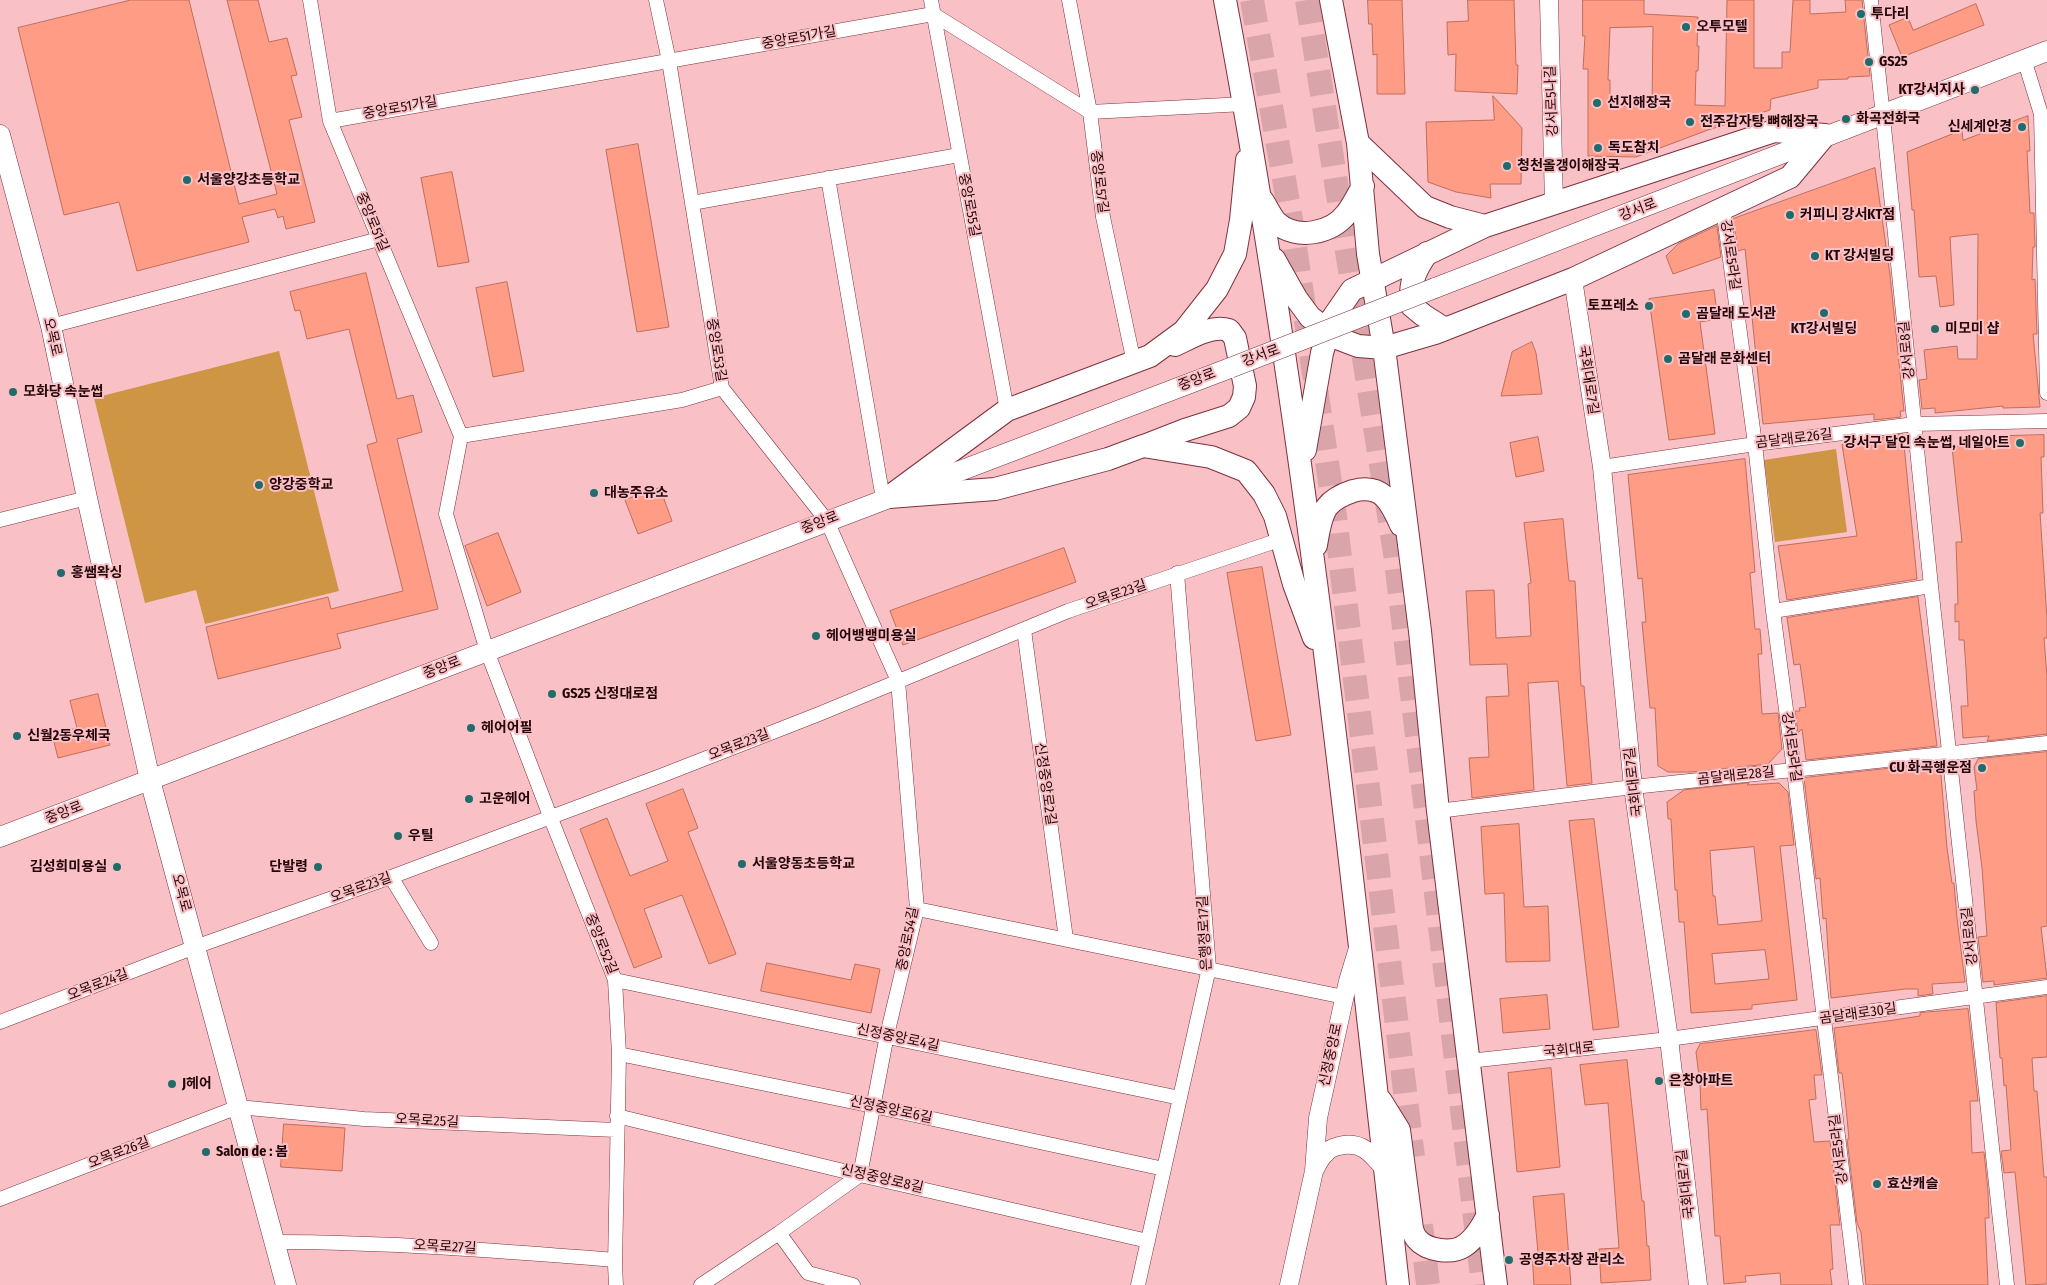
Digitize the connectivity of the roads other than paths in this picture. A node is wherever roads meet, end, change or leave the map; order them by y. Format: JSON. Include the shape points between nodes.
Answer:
{"nodes":[{"id":1,"x":310,"y":0,"type":"edge"},
{"id":2,"x":656,"y":0,"type":"edge"},
{"id":3,"x":931,"y":0,"type":"edge"},
{"id":4,"x":1069,"y":0,"type":"edge"},
{"id":5,"x":1225,"y":0,"type":"edge"},
{"id":6,"x":1331,"y":0,"type":"edge"},
{"id":7,"x":1549,"y":0,"type":"edge"},
{"id":8,"x":1871,"y":0,"type":"edge"},
{"id":9,"x":933,"y":14,"type":"junction"},
{"id":10,"x":2047,"y":51,"type":"edge"},
{"id":11,"x":2024,"y":60,"type":"junction"},
{"id":12,"x":669,"y":61,"type":"junction"},
{"id":13,"x":1245,"y":104,"type":"junction"},
{"id":14,"x":1090,"y":112,"type":"junction"},
{"id":15,"x":1882,"y":114,"type":"junction"},
{"id":16,"x":330,"y":121,"type":"junction"},
{"id":17,"x":1249,"y":129,"type":"junction"},
{"id":18,"x":0,"y":135,"type":"edge"},
{"id":19,"x":1825,"y":135,"type":"junction"},
{"id":20,"x":1358,"y":143,"type":"junction"},
{"id":21,"x":960,"y":155,"type":"junction"},
{"id":22,"x":6,"y":178,"type":"edge"},
{"id":23,"x":828,"y":178,"type":"junction"},
{"id":24,"x":1363,"y":186,"type":"junction"},
{"id":25,"x":1261,"y":197,"type":"junction"},
{"id":26,"x":692,"y":203,"type":"junction"},
{"id":27,"x":1554,"y":203,"type":"junction"},
{"id":28,"x":1724,"y":208,"type":"junction"},
{"id":29,"x":1485,"y":226,"type":"junction"},
{"id":30,"x":379,"y":239,"type":"junction"},
{"id":31,"x":1268,"y":247,"type":"junction"},
{"id":32,"x":1427,"y":253,"type":"junction"},
{"id":33,"x":1373,"y":278,"type":"junction"},
{"id":34,"x":1573,"y":279,"type":"junction"},
{"id":35,"x":50,"y":326,"type":"junction"},
{"id":36,"x":1445,"y":329,"type":"junction"},
{"id":37,"x":1329,"y":331,"type":"junction"},
{"id":38,"x":1393,"y":345,"type":"junction"},
{"id":39,"x":1142,"y":359,"type":"junction"},
{"id":40,"x":1230,"y":368,"type":"joint"},
{"id":41,"x":722,"y":388,"type":"junction"},
{"id":42,"x":2047,"y":393,"type":"edge"},
{"id":43,"x":1007,"y":410,"type":"junction"},
{"id":44,"x":2047,"y":421,"type":"edge"},
{"id":45,"x":1915,"y":424,"type":"junction"},
{"id":46,"x":461,"y":436,"type":"junction"},
{"id":47,"x":1755,"y":444,"type":"junction"},
{"id":48,"x":1143,"y":446,"type":"junction"},
{"id":49,"x":1602,"y":467,"type":"junction"},
{"id":50,"x":1302,"y":474,"type":"junction"},
{"id":51,"x":87,"y":498,"type":"junction"},
{"id":52,"x":886,"y":498,"type":"junction"},
{"id":53,"x":0,"y":520,"type":"edge"},
{"id":54,"x":827,"y":521,"type":"junction"},
{"id":55,"x":1282,"y":539,"type":"junction"},
{"id":56,"x":1409,"y":541,"type":"junction"},
{"id":57,"x":1313,"y":559,"type":"junction"},
{"id":58,"x":1177,"y":574,"type":"junction"},
{"id":59,"x":1931,"y":586,"type":"junction"},
{"id":60,"x":1772,"y":611,"type":"junction"},
{"id":61,"x":1024,"y":630,"type":"junction"},
{"id":62,"x":487,"y":651,"type":"junction"},
{"id":63,"x":1328,"y":678,"type":"junction"},
{"id":64,"x":898,"y":681,"type":"junction"},
{"id":65,"x":2047,"y":743,"type":"edge"},
{"id":66,"x":1950,"y":753,"type":"junction"},
{"id":67,"x":1794,"y":770,"type":"junction"},
{"id":68,"x":150,"y":780,"type":"junction"},
{"id":69,"x":1634,"y":787,"type":"junction"},
{"id":70,"x":1438,"y":811,"type":"junction"},
{"id":71,"x":550,"y":816,"type":"junction"},
{"id":72,"x":1,"y":834,"type":"edge"},
{"id":73,"x":391,"y":877,"type":"junction"},
{"id":74,"x":917,"y":909,"type":"junction"},
{"id":75,"x":1066,"y":939,"type":"junction"},
{"id":76,"x":1360,"y":940,"type":"junction"},
{"id":77,"x":431,"y":943,"type":"dead end"},
{"id":78,"x":195,"y":947,"type":"junction"},
{"id":79,"x":1209,"y":968,"type":"junction"},
{"id":80,"x":615,"y":980,"type":"junction"},
{"id":81,"x":2047,"y":987,"type":"edge"},
{"id":82,"x":1344,"y":997,"type":"junction"},
{"id":83,"x":1976,"y":998,"type":"junction"},
{"id":84,"x":1824,"y":1018,"type":"junction"},
{"id":85,"x":0,"y":1022,"type":"edge"},
{"id":86,"x":887,"y":1036,"type":"junction"},
{"id":87,"x":1669,"y":1039,"type":"junction"},
{"id":88,"x":618,"y":1054,"type":"junction"},
{"id":89,"x":1469,"y":1061,"type":"junction"},
{"id":90,"x":1378,"y":1096,"type":"junction"},
{"id":91,"x":1180,"y":1098,"type":"junction"},
{"id":92,"x":873,"y":1106,"type":"junction"},
{"id":93,"x":238,"y":1107,"type":"junction"},
{"id":94,"x":617,"y":1116,"type":"junction"},
{"id":95,"x":616,"y":1130,"type":"junction"},
{"id":96,"x":1164,"y":1169,"type":"junction"},
{"id":97,"x":1386,"y":1170,"type":"junction"},
{"id":98,"x":1314,"y":1171,"type":"junction"},
{"id":99,"x":860,"y":1174,"type":"junction"},
{"id":100,"x":0,"y":1199,"type":"edge"},
{"id":101,"x":1488,"y":1215,"type":"junction"},
{"id":102,"x":779,"y":1233,"type":"junction"},
{"id":103,"x":1148,"y":1241,"type":"junction"},
{"id":104,"x":274,"y":1242,"type":"junction"},
{"id":105,"x":615,"y":1260,"type":"junction"},
{"id":106,"x":286,"y":1285,"type":"edge"},
{"id":107,"x":616,"y":1285,"type":"edge"},
{"id":108,"x":701,"y":1285,"type":"edge"},
{"id":109,"x":853,"y":1285,"type":"edge"},
{"id":110,"x":1138,"y":1285,"type":"edge"},
{"id":111,"x":1289,"y":1285,"type":"edge"},
{"id":112,"x":1398,"y":1285,"type":"edge"},
{"id":113,"x":1496,"y":1285,"type":"edge"},
{"id":114,"x":1698,"y":1285,"type":"edge"},
{"id":115,"x":1856,"y":1285,"type":"edge"},
{"id":116,"x":2007,"y":1285,"type":"edge"}],
"edges":[{"from":1,"to":16,"type":"street","name":"중앙로51길"},
{"from":2,"to":12,"type":"street","name":"중앙로53길"},
{"from":3,"to":9,"type":"street","name":"중앙로55길"},
{"from":4,"to":14,"type":"street","name":"중앙로57길"},
{"from":5,"to":13,"type":"main road"},
{"from":6,"to":20,"type":"main road"},
{"from":7,"to":27,"type":"street","name":"강서로5나길"},
{"from":8,"to":15,"type":"street","name":"강서로8길"},
{"from":9,"to":12,"type":"street","name":"중앙로51가길"},
{"from":9,"to":14,"type":"street"},
{"from":9,"to":21,"type":"street","name":"중앙로55길"},
{"from":10,"to":11,"type":"main road","name":"강서로"},
{"from":11,"to":15,"type":"main road","name":"강서로"},
{"from":11,"to":42,"type":"street","via":[[2041,114]]},
{"from":12,"to":16,"type":"street","name":"중앙로51가길"},
{"from":12,"to":26,"type":"street","name":"중앙로53길"},
{"from":13,"to":14,"type":"street"},
{"from":13,"to":17,"type":"main road"},
{"from":14,"to":39,"type":"street","name":"중앙로57길","via":[[1103,217]]},
{"from":15,"to":19,"type":"main road","name":"강서로"},
{"from":15,"to":45,"type":"street","name":"강서로8길"},
{"from":16,"to":30,"type":"street","name":"중앙로51길"},
{"from":17,"to":25,"type":"main road"},
{"from":17,"to":39,"type":"main road","via":[[1235,254],[1217,289],[1184,331]]},
{"from":18,"to":22,"type":"main road","name":"오목로"},
{"from":19,"to":27,"type":"main road","via":[[1774,131]]},
{"from":19,"to":28,"type":"main road","via":[[1790,177]]},
{"from":19,"to":40,"type":"main road","name":"강서로","bridge":true},
{"from":20,"to":24,"type":"main road"},
{"from":20,"to":29,"type":"main road","via":[[1424,207]]},
{"from":21,"to":23,"type":"street"},
{"from":21,"to":43,"type":"street","name":"중앙로55길"},
{"from":22,"to":35,"type":"main road","name":"오목로"},
{"from":23,"to":26,"type":"street"},
{"from":23,"to":52,"type":"street"},
{"from":24,"to":25,"type":"main road","via":[[1336,224],[1308,233],[1289,231],[1276,222]]},
{"from":24,"to":33,"type":"main road"},
{"from":25,"to":31,"type":"main road"},
{"from":26,"to":41,"type":"street","name":"중앙로53길"},
{"from":27,"to":29,"type":"main road"},
{"from":28,"to":34,"type":"main road"},
{"from":28,"to":47,"type":"street","name":"강서로5라길"},
{"from":29,"to":32,"type":"main road"},
{"from":30,"to":35,"type":"street"},
{"from":30,"to":46,"type":"street","name":"중앙로51길"},
{"from":31,"to":37,"type":"main road","via":[[1296,298],[1310,317]]},
{"from":31,"to":50,"type":"main road"},
{"from":32,"to":33,"type":"main road"},
{"from":32,"to":36,"type":"main road","via":[[1410,288],[1412,305]]},
{"from":33,"to":37,"type":"main road","via":[[1352,290],[1332,319]]},
{"from":33,"to":38,"type":"main road"},
{"from":34,"to":36,"type":"main road"},
{"from":34,"to":49,"type":"street","name":"국회대로7길"},
{"from":35,"to":51,"type":"main road","name":"오목로"},
{"from":36,"to":38,"type":"main road"},
{"from":37,"to":38,"type":"main road","via":[[1337,338],[1358,346]]},
{"from":37,"to":50,"type":"main road","via":[[1322,353]]},
{"from":38,"to":56,"type":"main road","via":[[1392,410]]},
{"from":39,"to":43,"type":"main road"},
{"from":39,"to":48,"type":"main road","via":[[1206,331],[1229,330],[1235,338],[1245,386],[1239,408],[1229,416]]},
{"from":40,"to":52,"type":"main road","name":"중앙로"},
{"from":41,"to":46,"type":"street","via":[[682,400]]},
{"from":41,"to":54,"type":"street","name":"중앙로53길"},
{"from":43,"to":52,"type":"main road"},
{"from":44,"to":45,"type":"street","name":"곰달래로26길"},
{"from":45,"to":47,"type":"street","name":"곰달래로26길"},
{"from":45,"to":59,"type":"street","name":"강서로8길"},
{"from":46,"to":62,"type":"street","via":[[446,514]]},
{"from":47,"to":49,"type":"street","name":"곰달래로26길"},
{"from":47,"to":60,"type":"street","name":"강서로5라길"},
{"from":48,"to":52,"type":"main road","via":[[1108,460],[995,489]]},
{"from":48,"to":55,"type":"main road","via":[[1211,457],[1246,471],[1264,494]]},
{"from":49,"to":69,"type":"street","name":"국회대로7길"},
{"from":50,"to":57,"type":"main road"},
{"from":51,"to":53,"type":"street"},
{"from":51,"to":68,"type":"main road","name":"오목로"},
{"from":52,"to":54,"type":"main road","name":"중앙로"},
{"from":54,"to":62,"type":"main road","name":"중앙로"},
{"from":54,"to":64,"type":"street","name":"중앙로54길"},
{"from":55,"to":58,"type":"street","name":"오목로23길"},
{"from":55,"to":63,"type":"main road","via":[[1294,584]]},
{"from":56,"to":57,"type":"main road","via":[[1392,504],[1381,493],[1361,489],[1343,494],[1326,508]]},
{"from":56,"to":70,"type":"main road"},
{"from":57,"to":63,"type":"main road"},
{"from":58,"to":61,"type":"street","name":"오목로23길","via":[[1068,611]]},
{"from":58,"to":79,"type":"street","name":"은행정로17길"},
{"from":59,"to":60,"type":"street"},
{"from":59,"to":66,"type":"street","name":"강서로8길"},
{"from":60,"to":67,"type":"street","name":"강서로5라길"},
{"from":61,"to":64,"type":"street","name":"오목로23길"},
{"from":61,"to":75,"type":"street","name":"신정중앙로2길"},
{"from":62,"to":68,"type":"main road","name":"중앙로"},
{"from":62,"to":71,"type":"street","name":"중앙로52길"},
{"from":63,"to":76,"type":"main road"},
{"from":64,"to":71,"type":"street","name":"오목로23길","via":[[663,775]]},
{"from":64,"to":74,"type":"street","name":"중앙로54길"},
{"from":65,"to":66,"type":"street","name":"곰달래로28길"},
{"from":66,"to":67,"type":"street","name":"곰달래로28길"},
{"from":66,"to":83,"type":"street","name":"강서로8길"},
{"from":67,"to":69,"type":"street","name":"곰달래로28길"},
{"from":67,"to":84,"type":"street","name":"강서로5라길"},
{"from":68,"to":72,"type":"main road","name":"중앙로"},
{"from":68,"to":78,"type":"main road","name":"오목로"},
{"from":69,"to":70,"type":"street"},
{"from":69,"to":87,"type":"street","name":"국회대로7길"},
{"from":70,"to":89,"type":"main road"},
{"from":71,"to":73,"type":"street","name":"오목로23길"},
{"from":71,"to":80,"type":"street","name":"중앙로52길"},
{"from":73,"to":77,"type":"street"},
{"from":73,"to":78,"type":"street","name":"오목로23길"},
{"from":74,"to":75,"type":"street"},
{"from":74,"to":86,"type":"street","name":"중앙로54길"},
{"from":75,"to":79,"type":"street"},
{"from":76,"to":82,"type":"street","name":"신정중앙로"},
{"from":76,"to":90,"type":"main road"},
{"from":78,"to":85,"type":"street","name":"오목로24길"},
{"from":78,"to":93,"type":"main road","name":"오목로"},
{"from":79,"to":82,"type":"street"},
{"from":79,"to":91,"type":"street","name":"은행정로17길"},
{"from":80,"to":86,"type":"street","name":"신정중앙로4길"},
{"from":80,"to":88,"type":"street","name":"중앙로52길"},
{"from":81,"to":83,"type":"street","name":"곰달래로30길"},
{"from":82,"to":98,"type":"street","name":"신정중앙로","via":[[1318,1118]]},
{"from":83,"to":84,"type":"street","name":"곰달래로30길"},
{"from":83,"to":116,"type":"street","name":"강서로8길"},
{"from":84,"to":87,"type":"street","name":"곰달래로30길"},
{"from":84,"to":115,"type":"street","name":"강서로5라길"},
{"from":86,"to":91,"type":"street","name":"신정중앙로4길"},
{"from":86,"to":92,"type":"street","name":"중앙로54길"},
{"from":87,"to":89,"type":"street","name":"국회대로"},
{"from":87,"to":114,"type":"street","name":"국회대로7길"},
{"from":88,"to":92,"type":"street","name":"신정중앙로6길"},
{"from":88,"to":94,"type":"street","name":"중앙로52길"},
{"from":89,"to":101,"type":"main road"},
{"from":90,"to":97,"type":"main road"},
{"from":90,"to":101,"type":"main road","via":[[1399,1130],[1412,1229],[1418,1240],[1436,1250],[1464,1246],[1479,1232]]},
{"from":91,"to":96,"type":"street","name":"은행정로17길"},
{"from":92,"to":96,"type":"street","name":"신정중앙로6길"},
{"from":92,"to":99,"type":"street","name":"중앙로54길"},
{"from":93,"to":95,"type":"street","name":"오목로25길","via":[[364,1118]]},
{"from":93,"to":100,"type":"street","name":"오목로26길"},
{"from":93,"to":104,"type":"main road","name":"오목로"},
{"from":94,"to":95,"type":"street","name":"중앙로52길"},
{"from":94,"to":99,"type":"street","name":"신정중앙로8길"},
{"from":95,"to":105,"type":"street","name":"중앙로52길"},
{"from":96,"to":103,"type":"street","name":"은행정로17길"},
{"from":97,"to":98,"type":"street","name":"신정중앙로","via":[[1362,1146],[1347,1144],[1324,1154]]},
{"from":97,"to":112,"type":"main road"},
{"from":98,"to":111,"type":"street","name":"신정중앙로"},
{"from":99,"to":102,"type":"street"},
{"from":99,"to":103,"type":"street","name":"신정중앙로8길"},
{"from":101,"to":113,"type":"main road"},
{"from":102,"to":108,"type":"street"},
{"from":102,"to":109,"type":"street","via":[[808,1273]]},
{"from":103,"to":110,"type":"street","name":"은행정로17길"},
{"from":104,"to":105,"type":"street","name":"오목로27길","via":[[356,1242]]},
{"from":104,"to":106,"type":"main road","name":"오목로"},
{"from":105,"to":107,"type":"street","name":"중앙로52길"}]}
